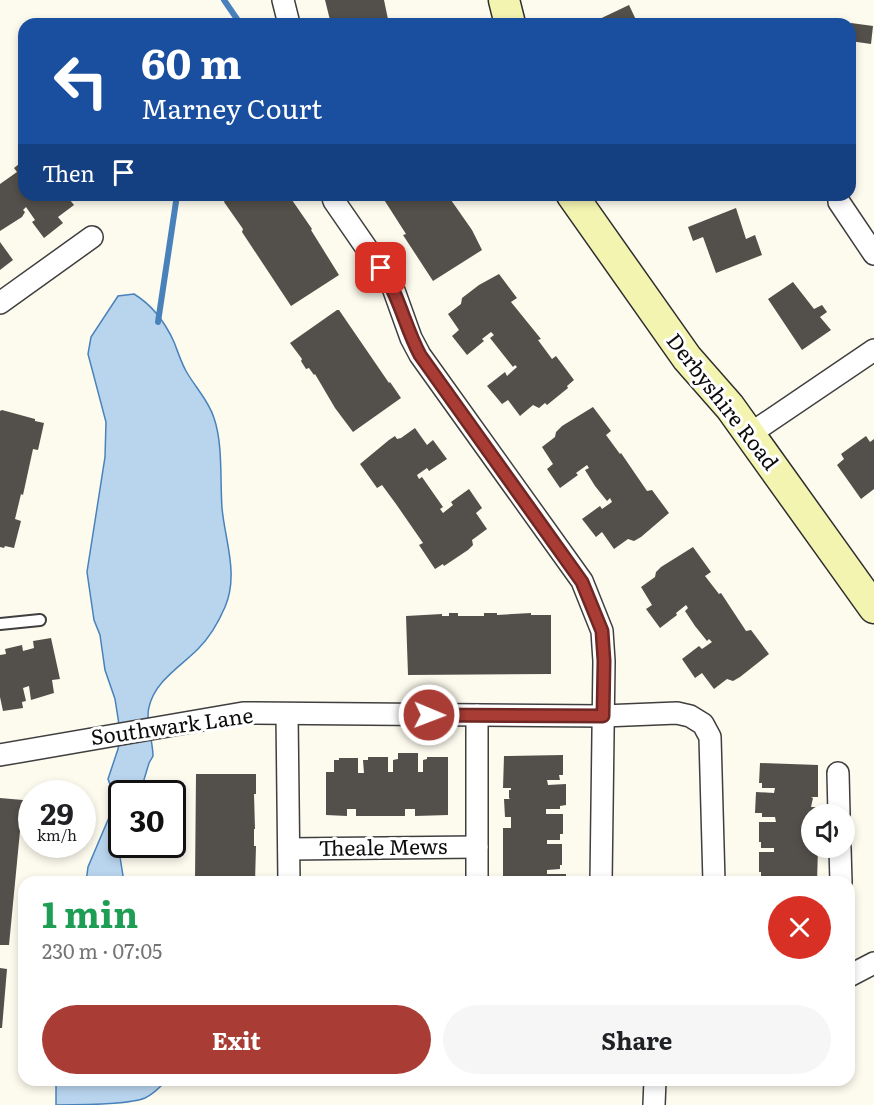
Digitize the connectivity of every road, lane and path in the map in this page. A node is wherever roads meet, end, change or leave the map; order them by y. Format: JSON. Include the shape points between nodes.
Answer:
{"nodes":[{"id":1,"x":283,"y":0,"type":"edge"},
{"id":2,"x":504,"y":0,"type":"edge"},
{"id":3,"x":288,"y":18,"type":"edge"},
{"id":4,"x":508,"y":18,"type":"edge"},
{"id":5,"x":334,"y":201,"type":"edge"},
{"id":6,"x":576,"y":201,"type":"edge"},
{"id":7,"x":839,"y":202,"type":"dead end"},
{"id":8,"x":92,"y":237,"type":"dead end"},
{"id":9,"x":874,"y":254,"type":"edge"},
{"id":10,"x":0,"y":303,"type":"edge"},
{"id":11,"x":874,"y":350,"type":"edge"},
{"id":12,"x":750,"y":434,"type":"junction"},
{"id":13,"x":874,"y":608,"type":"edge"},
{"id":14,"x":40,"y":620,"type":"dead end"},
{"id":15,"x":0,"y":624,"type":"edge"},
{"id":16,"x":287,"y":714,"type":"junction"},
{"id":17,"x":477,"y":715,"type":"junction"},
{"id":18,"x":603,"y":716,"type":"junction"},
{"id":19,"x":0,"y":755,"type":"edge"},
{"id":20,"x":838,"y":773,"type":"dead end"},
{"id":21,"x":839,"y":804,"type":"edge"},
{"id":22,"x":477,"y":847,"type":"junction"},
{"id":23,"x":289,"y":849,"type":"junction"},
{"id":24,"x":840,"y":858,"type":"edge"},
{"id":25,"x":289,"y":876,"type":"edge"},
{"id":26,"x":477,"y":876,"type":"edge"},
{"id":27,"x":601,"y":876,"type":"edge"},
{"id":28,"x":714,"y":876,"type":"edge"},
{"id":29,"x":841,"y":876,"type":"edge"},
{"id":30,"x":874,"y":963,"type":"edge"},
{"id":31,"x":855,"y":973,"type":"edge"},
{"id":32,"x":655,"y":1086,"type":"edge"},
{"id":33,"x":654,"y":1105,"type":"edge"}],
"edges":[{"from":1,"to":3,"type":"street"},
{"from":2,"to":4,"type":"street"},
{"from":5,"to":18,"type":"street","via":[[392,285],[420,355],[582,582],[602,631]]},
{"from":6,"to":12,"type":"street","name":"Derbyshire Road","via":[[687,358]]},
{"from":7,"to":9,"type":"street"},
{"from":8,"to":10,"type":"street"},
{"from":11,"to":12,"type":"street"},
{"from":12,"to":13,"type":"street","name":"Derbyshire Road"},
{"from":14,"to":15,"type":"lane"},
{"from":16,"to":17,"type":"street","name":"Southwark Lane"},
{"from":16,"to":19,"type":"street","name":"Southwark Lane","via":[[243,713]]},
{"from":16,"to":23,"type":"street"},
{"from":17,"to":18,"type":"street","name":"Southwark Lane"},
{"from":17,"to":22,"type":"street"},
{"from":18,"to":27,"type":"street"},
{"from":18,"to":28,"type":"street","name":"Southwark Lane","via":[[676,713],[703,724],[710,737]]},
{"from":20,"to":21,"type":"street"},
{"from":22,"to":23,"type":"street","name":"Theale Mews"},
{"from":22,"to":26,"type":"street"},
{"from":23,"to":25,"type":"street"},
{"from":24,"to":29,"type":"street"},
{"from":30,"to":31,"type":"street"},
{"from":32,"to":33,"type":"street"}]}
